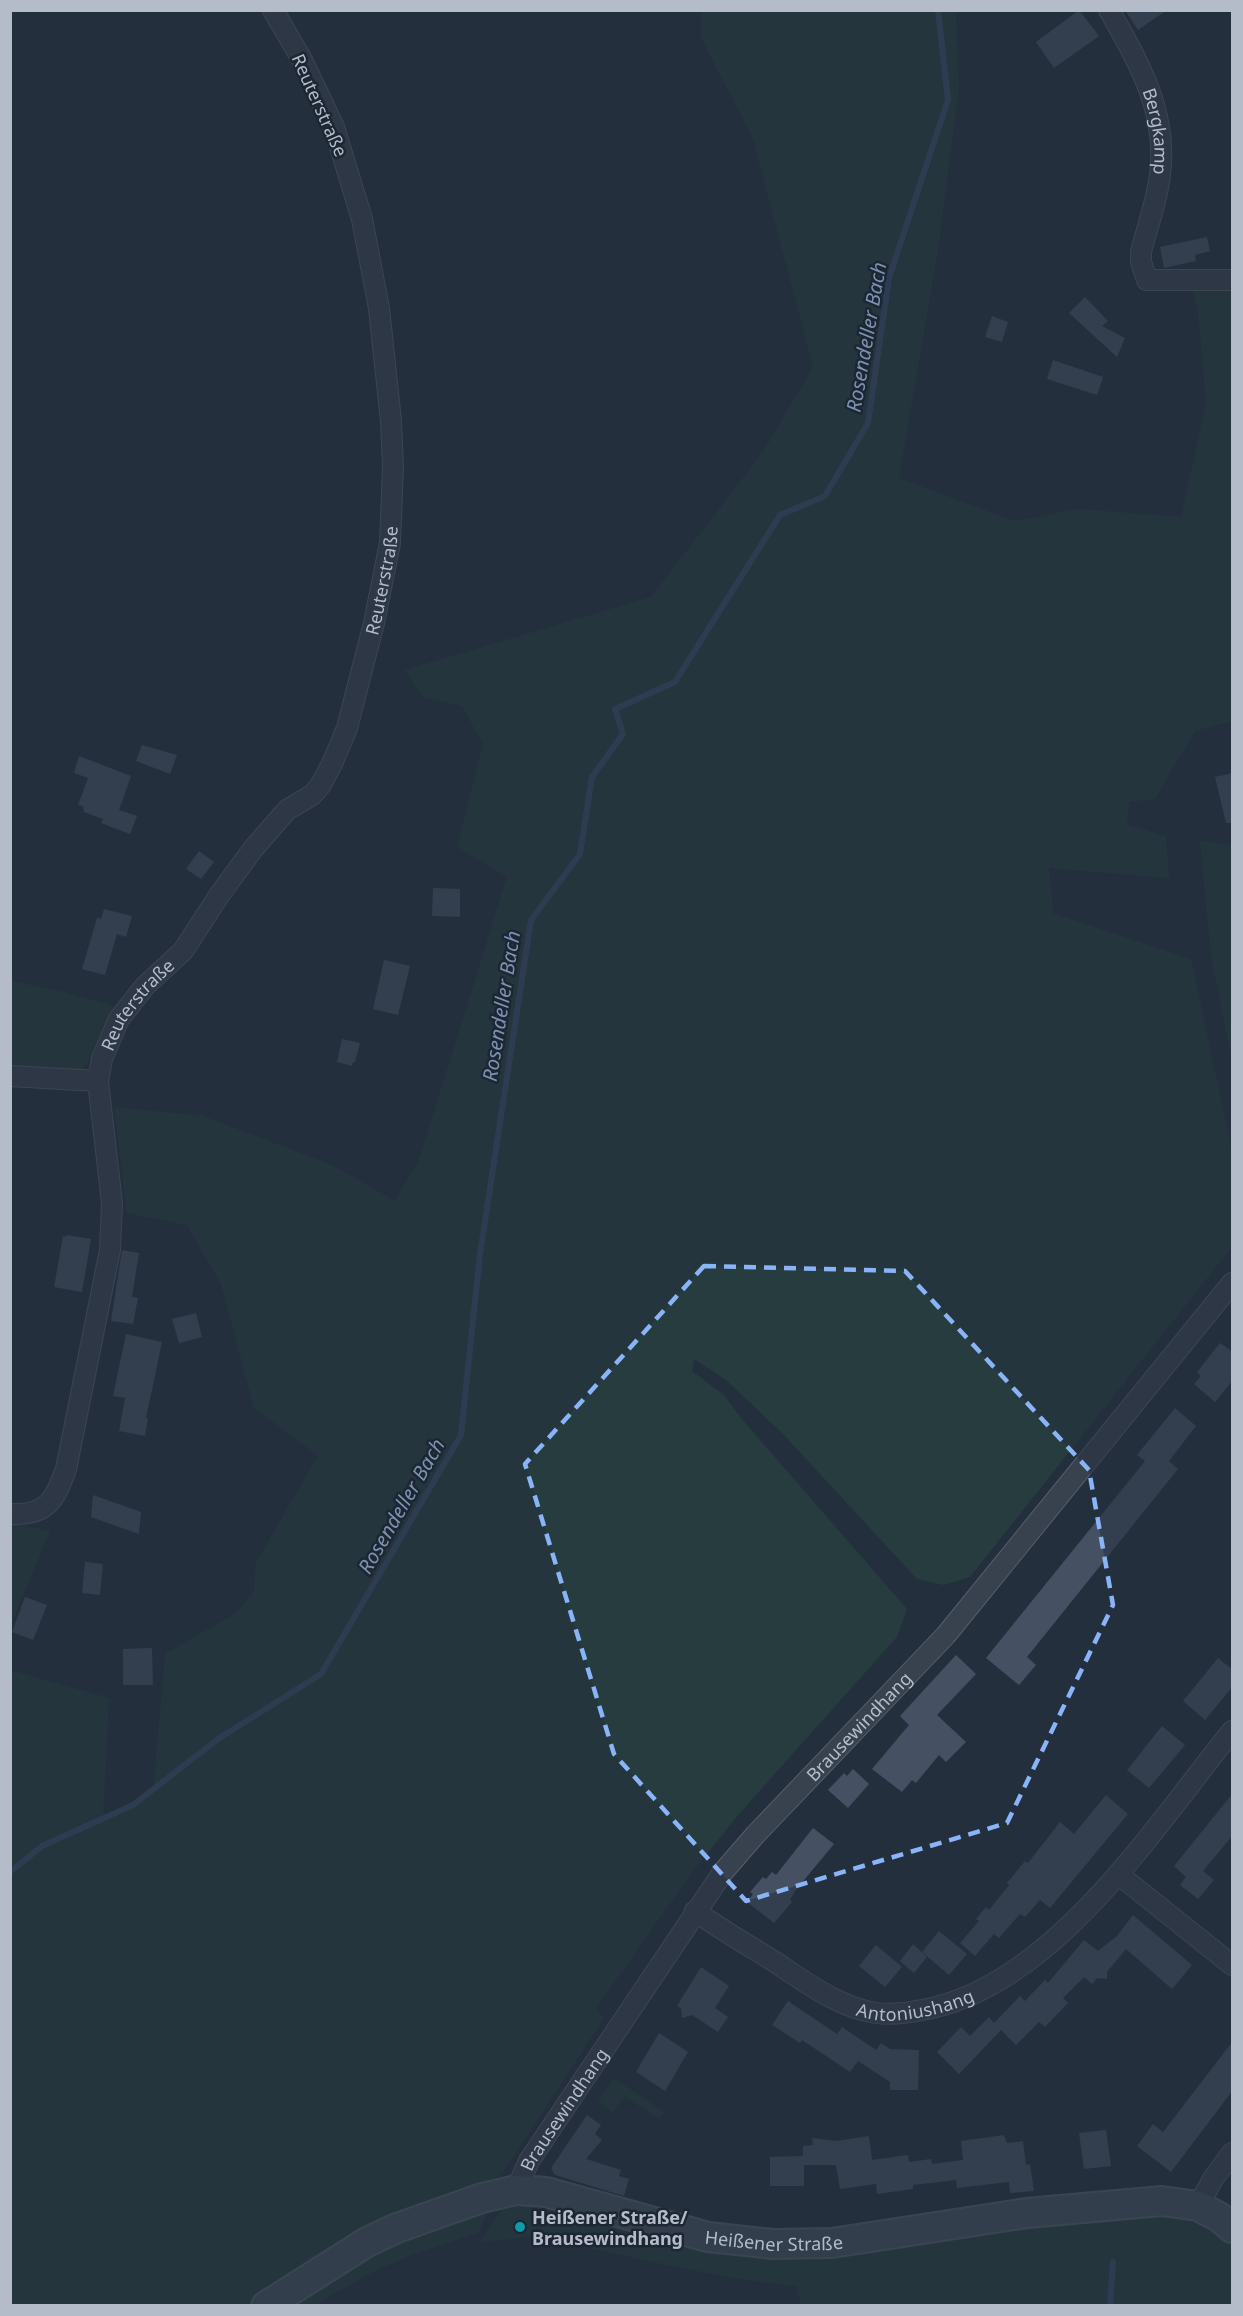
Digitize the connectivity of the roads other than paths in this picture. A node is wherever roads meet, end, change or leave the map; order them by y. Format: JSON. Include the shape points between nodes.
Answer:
{"nodes":[{"id":1,"x":273,"y":10,"type":"edge"},
{"id":2,"x":1109,"y":10,"type":"edge"},
{"id":3,"x":1233,"y":280,"type":"edge"},
{"id":4,"x":10,"y":1076,"type":"edge"},
{"id":5,"x":98,"y":1081,"type":"junction"},
{"id":6,"x":1233,"y":1283,"type":"edge"},
{"id":7,"x":10,"y":1514,"type":"edge"},
{"id":8,"x":1233,"y":1731,"type":"edge"},
{"id":9,"x":1118,"y":1874,"type":"junction"},
{"id":10,"x":695,"y":1911,"type":"junction"},
{"id":11,"x":1233,"y":1965,"type":"edge"},
{"id":12,"x":1233,"y":2153,"type":"edge"},
{"id":13,"x":516,"y":2190,"type":"junction"},
{"id":14,"x":1198,"y":2206,"type":"junction"},
{"id":15,"x":1233,"y":2228,"type":"edge"},
{"id":16,"x":266,"y":2306,"type":"edge"}],
"edges":[{"from":1,"to":5,"type":"street","name":"Reuterstraße","via":[[326,108],[362,219],[379,308],[392,421],[390,543],[346,728],[321,786],[287,810],[253,849],[183,951],[145,986],[119,1019],[102,1059]]},
{"from":2,"to":3,"type":"street","name":"Bergkamp","via":[[1150,89],[1160,130],[1160,173],[1141,252],[1147,280]]},
{"from":4,"to":5,"type":"street"},
{"from":5,"to":7,"type":"street","name":"Reuterstraße","via":[[112,1203],[110,1250],[99,1314],[59,1489],[42,1510]]},
{"from":6,"to":10,"type":"street","name":"Brausewindhang","via":[[946,1635],[756,1834]]},
{"from":8,"to":9,"type":"street","name":"Antoniushang"},
{"from":9,"to":10,"type":"street","name":"Antoniushang","via":[[1076,1920],[1011,1972],[952,2004],[908,2013],[878,2013],[826,1995]]},
{"from":9,"to":11,"type":"street"},
{"from":10,"to":13,"type":"street","name":"Brausewindhang","via":[[529,2162]]},
{"from":12,"to":14,"type":"street"},
{"from":13,"to":14,"type":"street","name":"Heißener Straße","via":[[546,2192],[708,2237],[773,2244],[832,2243],[1102,2205],[1162,2201]]},
{"from":13,"to":16,"type":"street","name":"Heißener Straße","via":[[397,2228],[367,2242]]},
{"from":14,"to":15,"type":"street","name":"Heißener Straße"}]}
